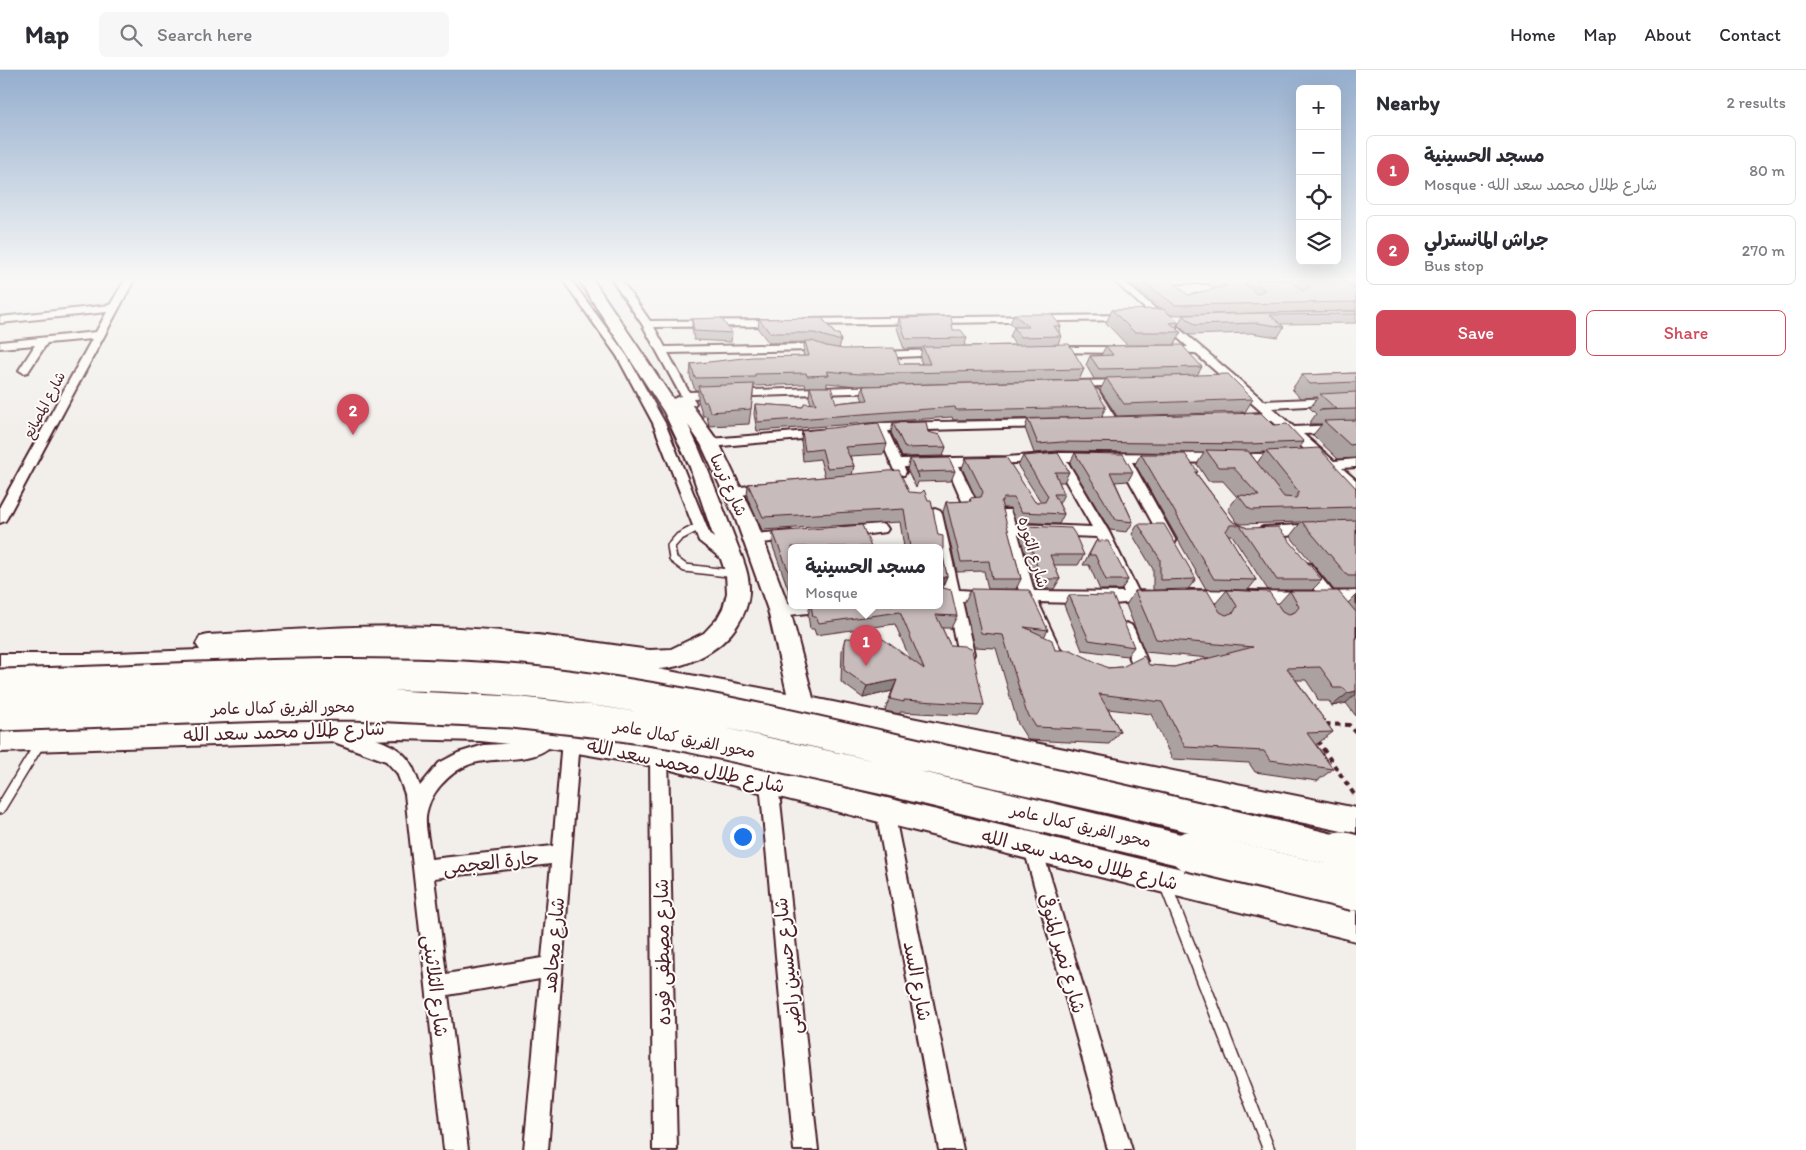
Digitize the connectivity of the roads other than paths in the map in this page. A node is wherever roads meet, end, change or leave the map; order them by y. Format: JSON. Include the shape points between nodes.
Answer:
{"nodes":[{"id":1,"x":102,"y":330,"type":"edge"},
{"id":2,"x":603,"y":330,"type":"edge"},
{"id":3,"x":625,"y":330,"type":"edge"},
{"id":4,"x":634,"y":330,"type":"edge"},
{"id":5,"x":650,"y":330,"type":"edge"},
{"id":6,"x":1175,"y":330,"type":"edge"},
{"id":7,"x":99,"y":335,"type":"junction"},
{"id":8,"x":44,"y":341,"type":"junction"},
{"id":9,"x":0,"y":345,"type":"edge"},
{"id":10,"x":661,"y":350,"type":"junction"},
{"id":11,"x":1138,"y":350,"type":"edge"},
{"id":12,"x":1158,"y":350,"type":"edge"},
{"id":13,"x":1197,"y":350,"type":"junction"},
{"id":14,"x":1039,"y":351,"type":"edge"},
{"id":15,"x":950,"y":353,"type":"edge"},
{"id":16,"x":833,"y":356,"type":"edge"},
{"id":17,"x":861,"y":356,"type":"edge"},
{"id":18,"x":24,"y":370,"type":"dead end"},
{"id":19,"x":1086,"y":379,"type":"junction"},
{"id":20,"x":1214,"y":381,"type":"edge"},
{"id":21,"x":1234,"y":381,"type":"junction"},
{"id":22,"x":1137,"y":383,"type":"edge"},
{"id":23,"x":1059,"y":384,"type":"edge"},
{"id":24,"x":891,"y":389,"type":"edge"},
{"id":25,"x":1356,"y":400,"type":"edge"},
{"id":26,"x":680,"y":403,"type":"junction"},
{"id":27,"x":1261,"y":405,"type":"junction"},
{"id":28,"x":1274,"y":416,"type":"junction"},
{"id":29,"x":1236,"y":418,"type":"edge"},
{"id":30,"x":1112,"y":422,"type":"edge"},
{"id":31,"x":1054,"y":424,"type":"edge"},
{"id":32,"x":881,"y":427,"type":"junction"},
{"id":33,"x":1356,"y":428,"type":"edge"},
{"id":34,"x":852,"y":430,"type":"edge"},
{"id":35,"x":1292,"y":431,"type":"junction"},
{"id":36,"x":833,"y":433,"type":"edge"},
{"id":37,"x":707,"y":439,"type":"junction"},
{"id":38,"x":1320,"y":456,"type":"junction"},
{"id":39,"x":1058,"y":457,"type":"junction"},
{"id":40,"x":1123,"y":457,"type":"junction"},
{"id":41,"x":1183,"y":458,"type":"junction"},
{"id":42,"x":1243,"y":459,"type":"junction"},
{"id":43,"x":1007,"y":460,"type":"junction"},
{"id":44,"x":951,"y":462,"type":"junction"},
{"id":45,"x":896,"y":463,"type":"junction"},
{"id":46,"x":1356,"y":463,"type":"edge"},
{"id":47,"x":1331,"y":465,"type":"junction"},
{"id":48,"x":1194,"y":473,"type":"edge"},
{"id":49,"x":1253,"y":473,"type":"edge"},
{"id":50,"x":1016,"y":476,"type":"edge"},
{"id":51,"x":899,"y":479,"type":"edge"},
{"id":52,"x":779,"y":487,"type":"edge"},
{"id":53,"x":1356,"y":487,"type":"edge"},
{"id":54,"x":732,"y":492,"type":"junction"},
{"id":55,"x":970,"y":503,"type":"edge"},
{"id":56,"x":1005,"y":512,"type":"edge"},
{"id":57,"x":935,"y":514,"type":"edge"},
{"id":58,"x":0,"y":518,"type":"edge"},
{"id":59,"x":698,"y":527,"type":"junction"},
{"id":60,"x":881,"y":529,"type":"dead end"},
{"id":61,"x":1010,"y":529,"type":"junction"},
{"id":62,"x":1276,"y":531,"type":"junction"},
{"id":63,"x":1353,"y":531,"type":"edge"},
{"id":64,"x":1102,"y":532,"type":"junction"},
{"id":65,"x":1251,"y":532,"type":"edge"},
{"id":66,"x":829,"y":533,"type":"edge"},
{"id":67,"x":800,"y":535,"type":"edge"},
{"id":68,"x":753,"y":539,"type":"junction"},
{"id":69,"x":939,"y":544,"type":"edge"},
{"id":70,"x":1176,"y":553,"type":"edge"},
{"id":71,"x":735,"y":566,"type":"junction"},
{"id":72,"x":943,"y":573,"type":"edge"},
{"id":73,"x":1190,"y":579,"type":"edge"},
{"id":74,"x":1251,"y":582,"type":"edge"},
{"id":75,"x":946,"y":595,"type":"edge"},
{"id":76,"x":1028,"y":596,"type":"junction"},
{"id":77,"x":1134,"y":596,"type":"junction"},
{"id":78,"x":1200,"y":596,"type":"junction"},
{"id":79,"x":1356,"y":597,"type":"edge"},
{"id":80,"x":1113,"y":598,"type":"junction"},
{"id":81,"x":1261,"y":598,"type":"junction"},
{"id":82,"x":1328,"y":598,"type":"junction"},
{"id":83,"x":788,"y":609,"type":"edge"},
{"id":84,"x":778,"y":610,"type":"junction"},
{"id":85,"x":1210,"y":612,"type":"edge"},
{"id":86,"x":1271,"y":613,"type":"edge"},
{"id":87,"x":1356,"y":631,"type":"edge"},
{"id":88,"x":360,"y":637,"type":"junction"},
{"id":89,"x":966,"y":654,"type":"edge"},
{"id":90,"x":326,"y":655,"type":"junction"},
{"id":91,"x":1055,"y":655,"type":"edge"},
{"id":92,"x":1139,"y":661,"type":"edge"},
{"id":93,"x":606,"y":662,"type":"junction"},
{"id":94,"x":0,"y":664,"type":"edge"},
{"id":95,"x":87,"y":664,"type":"junction"},
{"id":96,"x":0,"y":686,"type":"edge"},
{"id":97,"x":803,"y":706,"type":"junction"},
{"id":98,"x":0,"y":715,"type":"edge"},
{"id":99,"x":321,"y":729,"type":"junction"},
{"id":100,"x":43,"y":739,"type":"junction"},
{"id":101,"x":571,"y":740,"type":"junction"},
{"id":102,"x":0,"y":741,"type":"edge"},
{"id":103,"x":1026,"y":753,"type":"junction"},
{"id":104,"x":659,"y":755,"type":"junction"},
{"id":105,"x":768,"y":783,"type":"junction"},
{"id":106,"x":795,"y":789,"type":"junction"},
{"id":107,"x":0,"y":809,"type":"edge"},
{"id":108,"x":885,"y":812,"type":"junction"},
{"id":109,"x":416,"y":822,"type":"junction"},
{"id":110,"x":1356,"y":822,"type":"edge"},
{"id":111,"x":1032,"y":845,"type":"junction"},
{"id":112,"x":561,"y":854,"type":"junction"},
{"id":113,"x":1356,"y":856,"type":"edge"},
{"id":114,"x":422,"y":870,"type":"junction"},
{"id":115,"x":1163,"y":880,"type":"junction"},
{"id":116,"x":1356,"y":890,"type":"edge"},
{"id":117,"x":1356,"y":926,"type":"edge"},
{"id":118,"x":551,"y":967,"type":"junction"},
{"id":119,"x":436,"y":986,"type":"junction"},
{"id":120,"x":456,"y":1150,"type":"edge"},
{"id":121,"x":536,"y":1150,"type":"edge"},
{"id":122,"x":665,"y":1150,"type":"edge"},
{"id":123,"x":806,"y":1150,"type":"edge"},
{"id":124,"x":951,"y":1150,"type":"edge"},
{"id":125,"x":1120,"y":1150,"type":"edge"},
{"id":126,"x":1269,"y":1150,"type":"edge"}],
"edges":[{"from":1,"to":7,"type":"street","name":"شارع المصانع"},
{"from":2,"to":59,"type":"street","via":[[622,356],[659,424]]},
{"from":3,"to":26,"type":"main road"},
{"from":4,"to":37,"type":"main road"},
{"from":5,"to":10,"type":"street","name":"شارع ترسا"},
{"from":6,"to":13,"type":"street"},
{"from":7,"to":8,"type":"street"},
{"from":7,"to":58,"type":"street","name":"شارع المصانع"},
{"from":8,"to":9,"type":"street"},
{"from":8,"to":18,"type":"street"},
{"from":10,"to":16,"type":"street","via":[[813,347]]},
{"from":10,"to":26,"type":"street","name":"شارع ترسا"},
{"from":11,"to":14,"type":"street","via":[[1072,354]]},
{"from":12,"to":13,"type":"street"},
{"from":13,"to":21,"type":"street"},
{"from":15,"to":17,"type":"street"},
{"from":19,"to":22,"type":"street"},
{"from":19,"to":23,"type":"street"},
{"from":19,"to":30,"type":"street"},
{"from":20,"to":21,"type":"street"},
{"from":21,"to":27,"type":"street"},
{"from":24,"to":26,"type":"street"},
{"from":25,"to":27,"type":"street"},
{"from":26,"to":37,"type":"street","name":"شارع ترسا"},
{"from":26,"to":71,"type":"main road"},
{"from":27,"to":28,"type":"street"},
{"from":28,"to":29,"type":"street"},
{"from":28,"to":35,"type":"street"},
{"from":31,"to":32,"type":"street"},
{"from":32,"to":34,"type":"street"},
{"from":32,"to":45,"type":"street"},
{"from":33,"to":35,"type":"street"},
{"from":35,"to":38,"type":"street"},
{"from":36,"to":37,"type":"street"},
{"from":37,"to":54,"type":"main road","name":"شارع ترسا"},
{"from":38,"to":42,"type":"street"},
{"from":38,"to":47,"type":"street"},
{"from":39,"to":40,"type":"street"},
{"from":39,"to":43,"type":"street"},
{"from":39,"to":64,"type":"street"},
{"from":40,"to":41,"type":"street"},
{"from":40,"to":70,"type":"street"},
{"from":41,"to":42,"type":"street"},
{"from":41,"to":48,"type":"street"},
{"from":42,"to":49,"type":"street"},
{"from":43,"to":44,"type":"street"},
{"from":43,"to":50,"type":"street"},
{"from":44,"to":45,"type":"street"},
{"from":44,"to":55,"type":"street"},
{"from":45,"to":51,"type":"street"},
{"from":46,"to":47,"type":"street"},
{"from":47,"to":53,"type":"street"},
{"from":52,"to":54,"type":"street"},
{"from":54,"to":68,"type":"main road","name":"شارع ترسا"},
{"from":56,"to":61,"type":"street","name":"شارع الثوره"},
{"from":57,"to":69,"type":"street"},
{"from":59,"to":71,"type":"street","via":[[704,538]]},
{"from":59,"to":71,"type":"lane","via":[[670,546],[673,559],[685,568]]},
{"from":60,"to":66,"type":"street"},
{"from":61,"to":64,"type":"street"},
{"from":61,"to":76,"type":"street","name":"شارع الثوره"},
{"from":62,"to":63,"type":"street"},
{"from":62,"to":65,"type":"street"},
{"from":62,"to":82,"type":"street"},
{"from":64,"to":77,"type":"street"},
{"from":67,"to":68,"type":"street"},
{"from":68,"to":84,"type":"main road","name":"شارع ترسا"},
{"from":71,"to":93,"type":"main road","via":[[738,593],[734,609],[712,639],[673,658]]},
{"from":72,"to":75,"type":"street"},
{"from":73,"to":78,"type":"street"},
{"from":74,"to":81,"type":"street"},
{"from":75,"to":76,"type":"street"},
{"from":75,"to":89,"type":"street"},
{"from":76,"to":80,"type":"street"},
{"from":76,"to":91,"type":"street","name":"شارع الثوره"},
{"from":77,"to":78,"type":"street"},
{"from":77,"to":80,"type":"street"},
{"from":78,"to":81,"type":"street"},
{"from":78,"to":85,"type":"street"},
{"from":79,"to":82,"type":"street"},
{"from":80,"to":92,"type":"street"},
{"from":81,"to":82,"type":"street"},
{"from":81,"to":86,"type":"street"},
{"from":82,"to":87,"type":"street"},
{"from":83,"to":84,"type":"street"},
{"from":84,"to":97,"type":"main road","name":"شارع ترسا"},
{"from":88,"to":90,"type":"main road"},
{"from":88,"to":93,"type":"main road","via":[[434,636],[510,641]]},
{"from":88,"to":95,"type":"main road","via":[[110,649]]},
{"from":90,"to":93,"type":"main road","via":[[427,652]]},
{"from":90,"to":95,"type":"main road"},
{"from":90,"to":99,"type":"main road","via":[[311,674],[304,695],[308,714]]},
{"from":93,"to":97,"type":"main road"},
{"from":93,"to":101,"type":"main road","via":[[595,686],[592,724]]},
{"from":94,"to":95,"type":"main road"},
{"from":96,"to":113,"type":"highway","name":"محور الفريق كمال عامر","bridge":true,"via":[[362,675],[442,676],[601,690],[868,744]]},
{"from":97,"to":103,"type":"main road"},
{"from":97,"to":106,"type":"main road","name":"شارع ترسا","via":[[811,727],[813,748],[808,770]]},
{"from":98,"to":116,"type":"highway","name":"محور الفريق كمال عامر","bridge":true,"via":[[353,704],[504,712],[593,721],[674,733],[885,779]]},
{"from":99,"to":100,"type":"main road","name":"شارع طلال محمد سعد الله"},
{"from":99,"to":101,"type":"main road","name":"شارع طلال محمد سعد الله","via":[[471,730]]},
{"from":99,"to":109,"type":"street","name":"شارع الثلاثينى","via":[[396,758],[414,794]]},
{"from":100,"to":102,"type":"main road","name":"شارع طلال محمد سعد الله"},
{"from":100,"to":107,"type":"lane"},
{"from":101,"to":104,"type":"main road","name":"شارع طلال محمد سعد الله"},
{"from":101,"to":109,"type":"street","name":"شارع الثلاثينى","via":[[528,750],[474,755],[452,764],[433,779],[420,800]]},
{"from":101,"to":112,"type":"street","name":"شارع مجاهد"},
{"from":103,"to":110,"type":"main road"},
{"from":103,"to":111,"type":"street","name":"شارع نصر المنوفى"},
{"from":104,"to":105,"type":"main road","name":"شارع طلال محمد سعد الله"},
{"from":104,"to":122,"type":"street","name":"شارع مصطفى فوده"},
{"from":105,"to":106,"type":"main road","name":"شارع طلال محمد سعد الله"},
{"from":105,"to":123,"type":"street","name":"شارع حسين راضى"},
{"from":106,"to":108,"type":"main road","name":"شارع طلال محمد سعد الله"},
{"from":108,"to":111,"type":"main road","name":"شارع طلال محمد سعد الله"},
{"from":108,"to":124,"type":"street","name":"شارع السد"},
{"from":109,"to":114,"type":"street","name":"شارع الثلاثينى"},
{"from":111,"to":115,"type":"main road","name":"شارع طلال محمد سعد الله"},
{"from":111,"to":125,"type":"street","name":"شارع نصر المنوفى"},
{"from":112,"to":114,"type":"street","name":"حارة العجمى"},
{"from":112,"to":118,"type":"street","name":"شارع مجاهد"},
{"from":114,"to":119,"type":"street","name":"شارع الثلاثينى"},
{"from":115,"to":117,"type":"main road","name":"شارع طلال محمد سعد الله"},
{"from":115,"to":126,"type":"lane"},
{"from":118,"to":119,"type":"street"},
{"from":118,"to":121,"type":"street","name":"شارع مجاهد"},
{"from":119,"to":120,"type":"street","name":"شارع الثلاثينى"}]}
